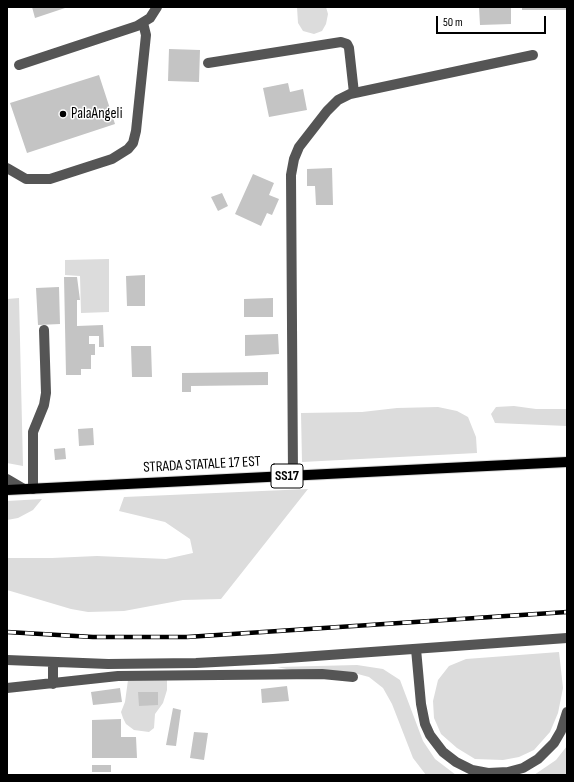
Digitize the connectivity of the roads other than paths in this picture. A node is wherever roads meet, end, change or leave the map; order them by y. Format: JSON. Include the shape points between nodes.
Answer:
{"nodes":[{"id":1,"x":157,"y":7,"type":"edge"},
{"id":2,"x":143,"y":23,"type":"junction"},
{"id":3,"x":533,"y":55,"type":"dead end"},
{"id":4,"x":208,"y":63,"type":"dead end"},
{"id":5,"x":19,"y":65,"type":"dead end"},
{"id":6,"x":354,"y":93,"type":"junction"},
{"id":7,"x":7,"y":168,"type":"edge"},
{"id":8,"x":44,"y":330,"type":"dead end"},
{"id":9,"x":567,"y":462,"type":"edge"},
{"id":10,"x":294,"y":476,"type":"junction"},
{"id":11,"x":7,"y":479,"type":"edge"},
{"id":12,"x":29,"y":489,"type":"junction"},
{"id":13,"x":7,"y":490,"type":"edge"},
{"id":14,"x":567,"y":638,"type":"edge"},
{"id":15,"x":416,"y":649,"type":"junction"},
{"id":16,"x":7,"y":660,"type":"edge"},
{"id":17,"x":53,"y":662,"type":"junction"},
{"id":18,"x":353,"y":677,"type":"dead end"},
{"id":19,"x":53,"y":684,"type":"junction"},
{"id":20,"x":7,"y":688,"type":"edge"},
{"id":21,"x":567,"y":712,"type":"edge"}],
"edges":[{"from":1,"to":2,"type":"street"},
{"from":2,"to":5,"type":"street"},
{"from":2,"to":7,"type":"street","via":[[146,34],[136,131],[133,143],[128,149],[112,160],[50,179],[26,179]]},
{"from":3,"to":6,"type":"street"},
{"from":4,"to":6,"type":"street","via":[[342,42],[349,48]]},
{"from":6,"to":10,"type":"street","via":[[338,100],[320,118],[299,147],[292,167]]},
{"from":8,"to":12,"type":"street","via":[[46,394],[32,436]]},
{"from":9,"to":10,"type":"main road","name":"STRADA STATALE 17 EST","number":"SS17"},
{"from":10,"to":12,"type":"main road","name":"STRADA STATALE 17 EST","number":"SS17"},
{"from":11,"to":12,"type":"street"},
{"from":12,"to":13,"type":"main road","name":"STRADA STATALE 17 EST","number":"SS17"},
{"from":14,"to":15,"type":"street"},
{"from":15,"to":17,"type":"street","via":[[196,663]]},
{"from":15,"to":21,"type":"street","via":[[421,704],[430,735],[443,752],[472,770],[488,773],[524,768],[538,759],[554,743]]},
{"from":16,"to":17,"type":"street"},
{"from":17,"to":19,"type":"street"},
{"from":18,"to":19,"type":"street","via":[[322,674],[118,676]]},
{"from":19,"to":20,"type":"street"}]}
